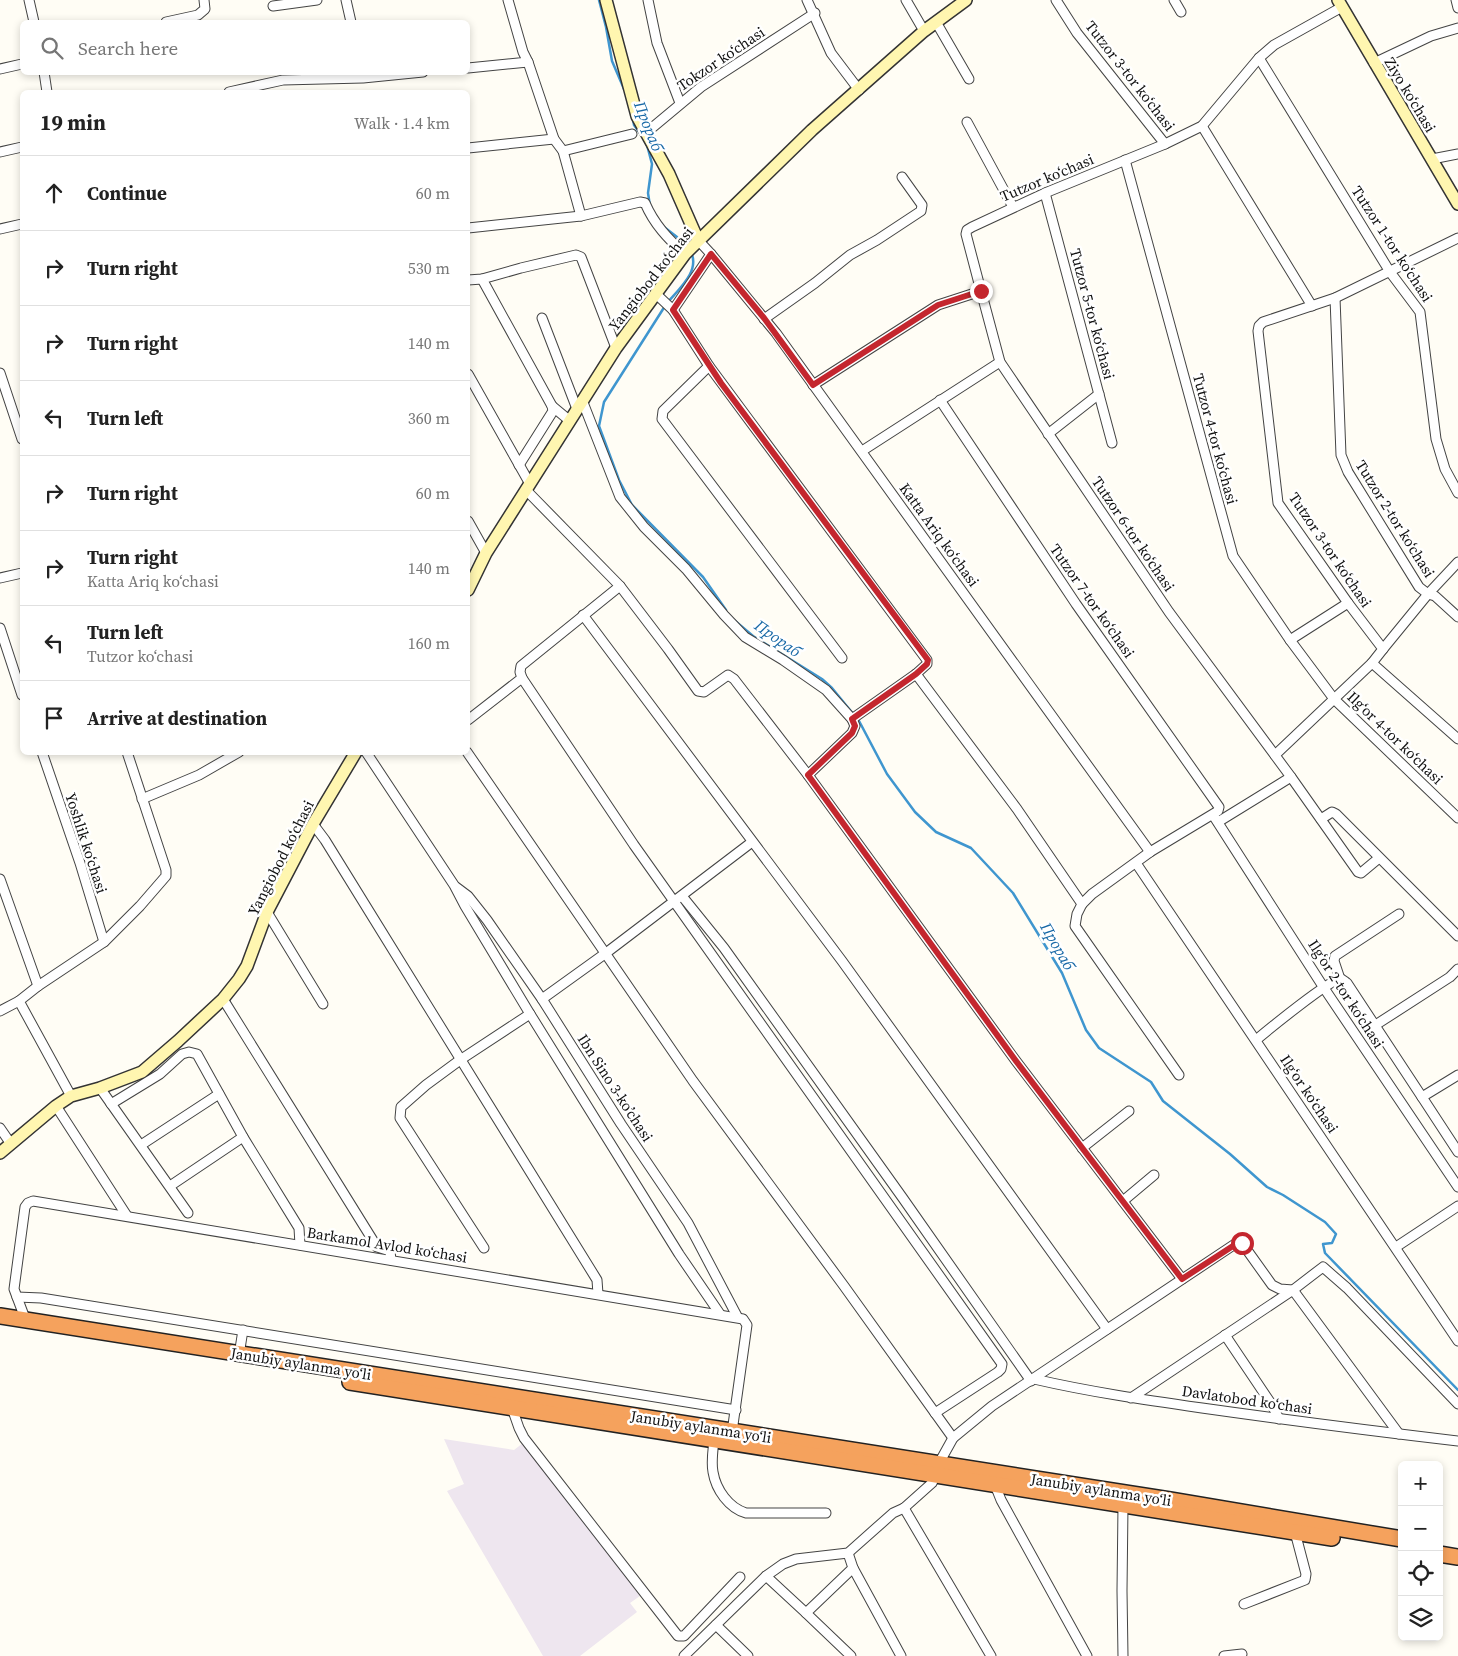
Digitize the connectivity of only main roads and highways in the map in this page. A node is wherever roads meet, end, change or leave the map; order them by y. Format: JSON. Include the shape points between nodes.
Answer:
{"nodes":[{"id":1,"x":0,"y":1316,"type":"edge"},
{"id":2,"x":0,"y":1327,"type":"edge"},
{"id":3,"x":937,"y":1470,"type":"junction"},
{"id":4,"x":1398,"y":1538,"type":"edge"},
{"id":5,"x":1443,"y":1545,"type":"edge"},
{"id":6,"x":1398,"y":1547,"type":"edge"},
{"id":7,"x":1458,"y":1547,"type":"edge"},
{"id":8,"x":1443,"y":1555,"type":"edge"},
{"id":9,"x":1458,"y":1557,"type":"edge"}],
"edges":[{"from":1,"to":3,"type":"highway","name":"Janubiy aylanma yoʻli","via":[[732,1432]]},
{"from":2,"to":3,"type":"highway","name":"Janubiy aylanma yoʻli","via":[[714,1440]]},
{"from":3,"to":4,"type":"highway","name":"Janubiy aylanma yoʻli"},
{"from":3,"to":6,"type":"highway","name":"Janubiy aylanma yoʻli","via":[[995,1485]]},
{"from":5,"to":7,"type":"highway"},
{"from":8,"to":9,"type":"highway"}]}
